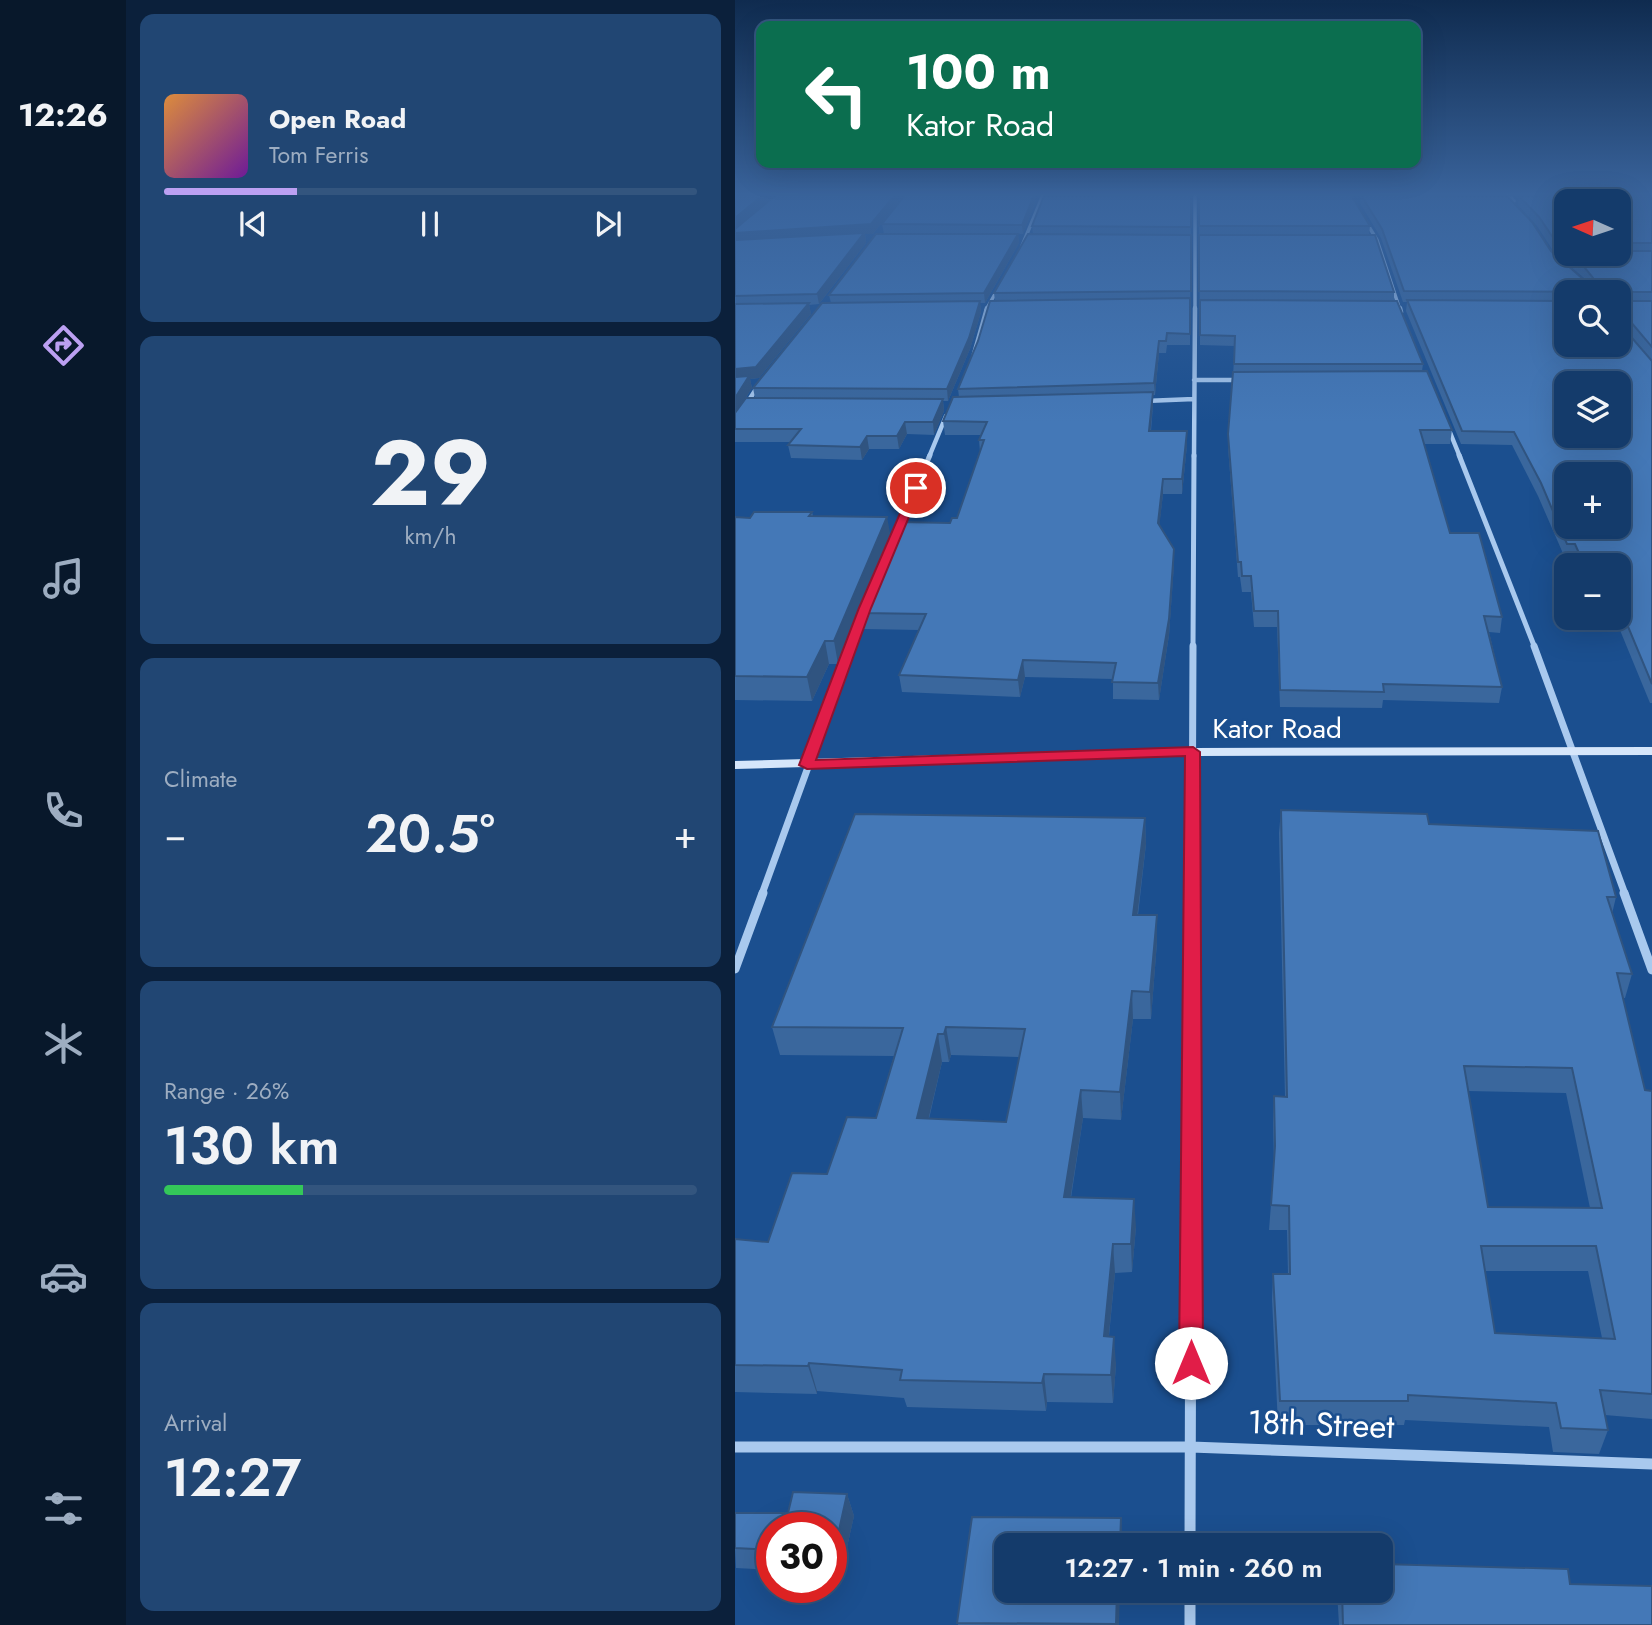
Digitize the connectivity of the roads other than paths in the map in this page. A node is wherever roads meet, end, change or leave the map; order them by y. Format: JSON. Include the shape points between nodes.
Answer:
{"nodes":[{"id":1,"x":1195,"y":271,"type":"edge"},
{"id":2,"x":1387,"y":271,"type":"edge"},
{"id":3,"x":1000,"y":285,"type":"edge"},
{"id":4,"x":1194,"y":305,"type":"junction"},
{"id":5,"x":1208,"y":305,"type":"edge"},
{"id":6,"x":1385,"y":306,"type":"edge"},
{"id":7,"x":1399,"y":306,"type":"junction"},
{"id":8,"x":1411,"y":306,"type":"edge"},
{"id":9,"x":973,"y":309,"type":"edge"},
{"id":10,"x":986,"y":309,"type":"junction"},
{"id":11,"x":998,"y":309,"type":"edge"},
{"id":12,"x":1403,"y":318,"type":"edge"},
{"id":13,"x":970,"y":362,"type":"edge"},
{"id":14,"x":1194,"y":380,"type":"junction"},
{"id":15,"x":1248,"y":380,"type":"edge"},
{"id":16,"x":748,"y":383,"type":"edge"},
{"id":17,"x":1194,"y":399,"type":"junction"},
{"id":18,"x":1140,"y":401,"type":"edge"},
{"id":19,"x":745,"y":405,"type":"junction"},
{"id":20,"x":759,"y":405,"type":"edge"},
{"id":21,"x":951,"y":406,"type":"edge"},
{"id":22,"x":735,"y":422,"type":"edge"},
{"id":23,"x":1447,"y":427,"type":"edge"},
{"id":24,"x":896,"y":536,"type":"edge"},
{"id":25,"x":870,"y":596,"type":"edge"},
{"id":26,"x":1652,"y":751,"type":"edge"},
{"id":27,"x":1193,"y":752,"type":"junction"},
{"id":28,"x":1573,"y":752,"type":"junction"},
{"id":29,"x":735,"y":765,"type":"edge"},
{"id":30,"x":807,"y":765,"type":"junction"},
{"id":31,"x":735,"y":969,"type":"edge"},
{"id":32,"x":1652,"y":970,"type":"edge"},
{"id":33,"x":735,"y":1447,"type":"edge"},
{"id":34,"x":1191,"y":1447,"type":"junction"},
{"id":35,"x":1652,"y":1464,"type":"edge"},
{"id":36,"x":1190,"y":1533,"type":"edge"},
{"id":37,"x":1190,"y":1603,"type":"edge"},
{"id":38,"x":1190,"y":1625,"type":"edge"}],
"edges":[{"from":1,"to":4,"type":"street"},
{"from":2,"to":7,"type":"street"},
{"from":3,"to":10,"type":"street"},
{"from":4,"to":5,"type":"street"},
{"from":4,"to":14,"type":"street"},
{"from":6,"to":7,"type":"street"},
{"from":7,"to":8,"type":"street"},
{"from":7,"to":12,"type":"street"},
{"from":9,"to":10,"type":"street"},
{"from":10,"to":11,"type":"street"},
{"from":10,"to":13,"type":"street"},
{"from":14,"to":15,"type":"street"},
{"from":14,"to":17,"type":"street"},
{"from":16,"to":19,"type":"street","via":[[761,383]]},
{"from":17,"to":18,"type":"street"},
{"from":17,"to":27,"type":"street"},
{"from":19,"to":20,"type":"street"},
{"from":19,"to":22,"type":"street"},
{"from":21,"to":24,"type":"street"},
{"from":23,"to":28,"type":"street"},
{"from":25,"to":30,"type":"street"},
{"from":26,"to":28,"type":"main road","name":"Kator Road"},
{"from":27,"to":28,"type":"main road","name":"Kator Road"},
{"from":27,"to":30,"type":"main road","name":"Kator Road"},
{"from":27,"to":34,"type":"street"},
{"from":28,"to":32,"type":"street"},
{"from":29,"to":30,"type":"main road","name":"Kator Road"},
{"from":30,"to":31,"type":"street"},
{"from":33,"to":34,"type":"street","name":"18th Street"},
{"from":34,"to":35,"type":"street","name":"18th Street"},
{"from":34,"to":36,"type":"street"},
{"from":37,"to":38,"type":"street"}]}
